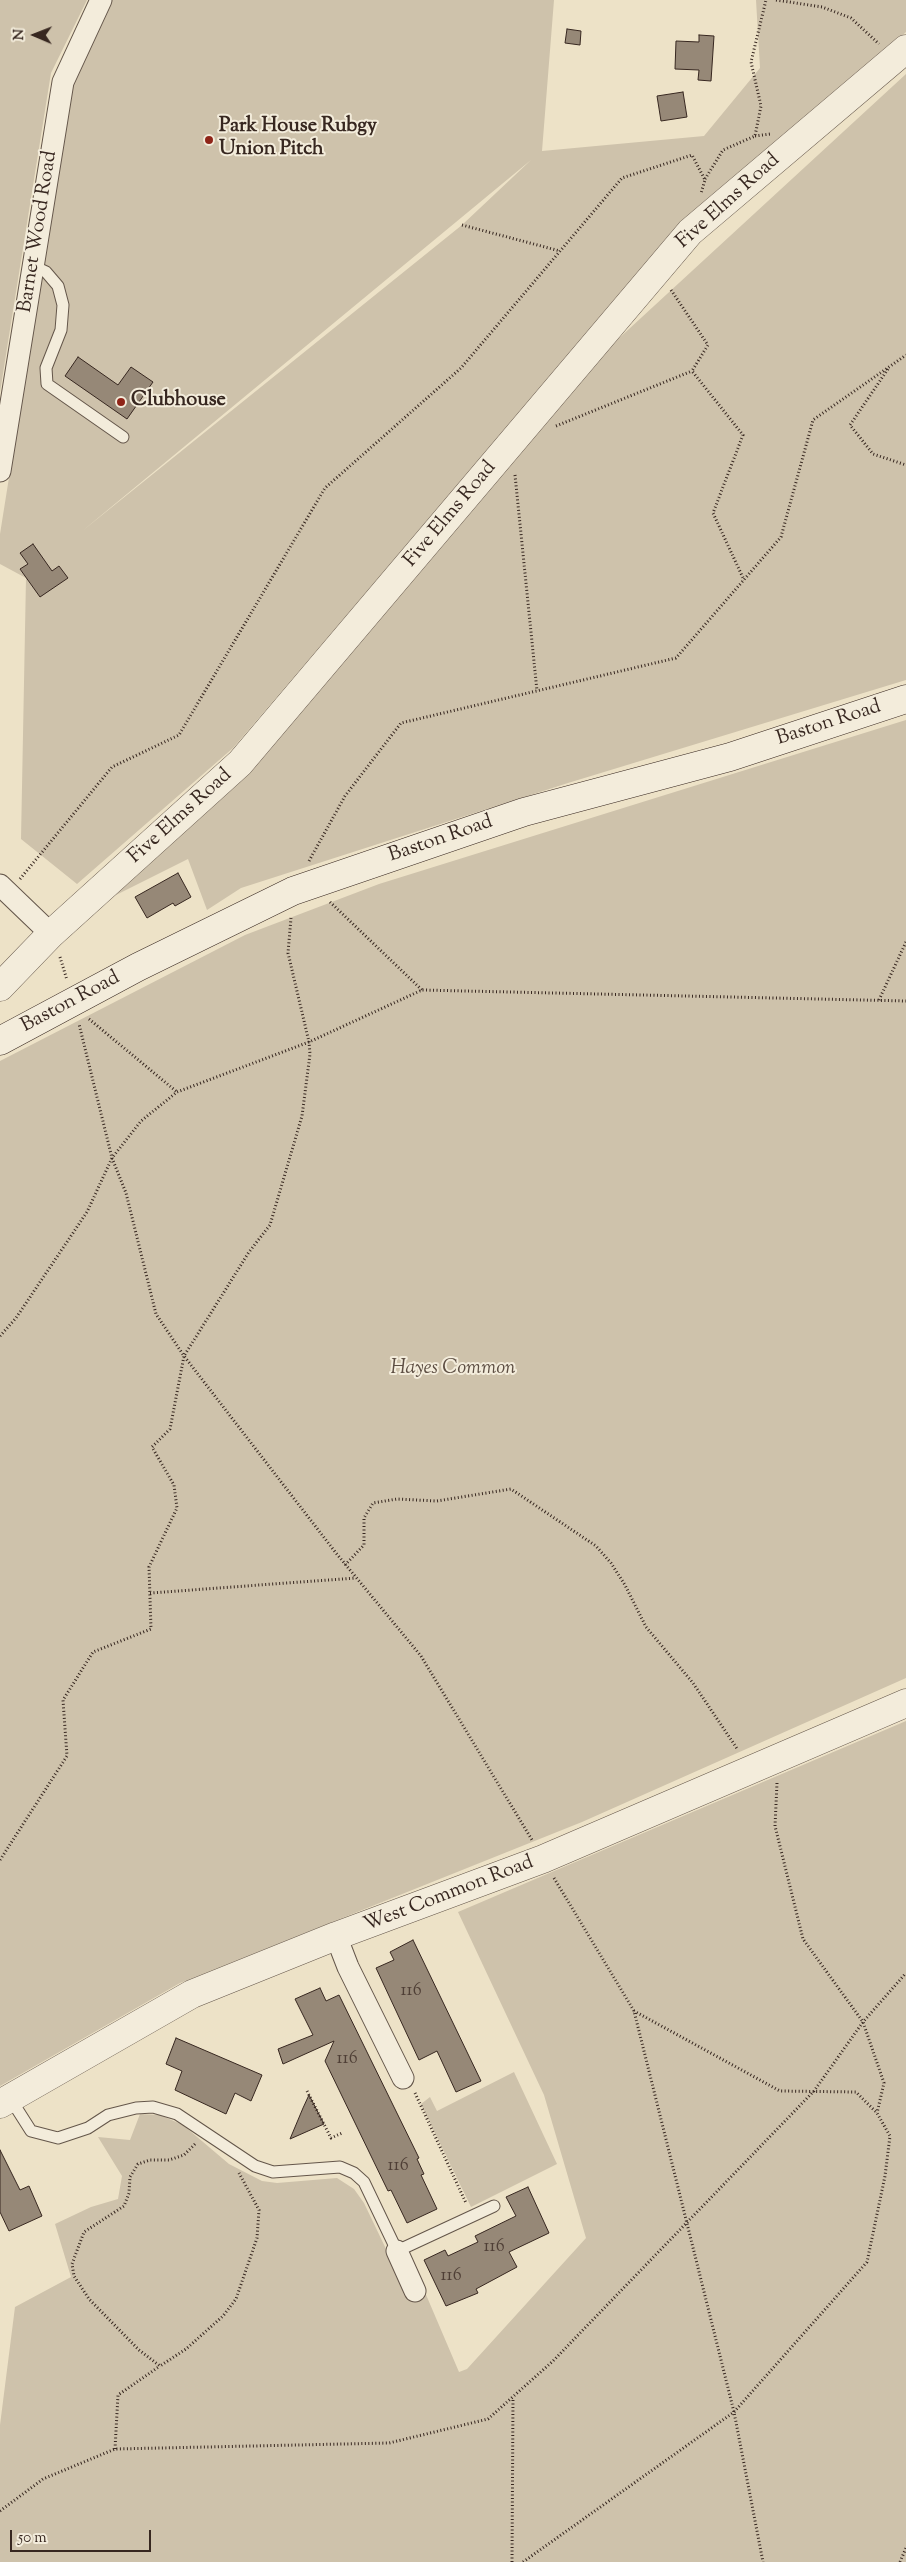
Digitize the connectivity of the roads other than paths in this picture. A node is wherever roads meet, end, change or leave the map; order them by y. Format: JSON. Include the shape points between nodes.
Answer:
{"nodes":[{"id":1,"x":101,"y":0,"type":"edge"},
{"id":2,"x":900,"y":54,"type":"edge"},
{"id":3,"x":33,"y":266,"type":"junction"},
{"id":4,"x":123,"y":437,"type":"dead end"},
{"id":5,"x":0,"y":471,"type":"edge"},
{"id":6,"x":906,"y":699,"type":"edge"},
{"id":7,"x":4,"y":889,"type":"edge"},
{"id":8,"x":51,"y":934,"type":"junction"},
{"id":9,"x":0,"y":987,"type":"edge"},
{"id":10,"x":0,"y":1041,"type":"edge"},
{"id":11,"x":906,"y":1703,"type":"edge"},
{"id":12,"x":336,"y":1936,"type":"junction"},
{"id":13,"x":403,"y":2078,"type":"road end"},
{"id":14,"x":5,"y":2101,"type":"edge"},
{"id":15,"x":494,"y":2206,"type":"dead end"},
{"id":16,"x":397,"y":2251,"type":"junction"},
{"id":17,"x":415,"y":2291,"type":"dead end"}],
"edges":[{"from":1,"to":3,"type":"street","name":"Barnet Wood Road","via":[[63,82]]},
{"from":2,"to":8,"type":"street","name":"Five Elms Road","via":[[690,232],[240,763]]},
{"from":3,"to":4,"type":"lane","via":[[46,272],[58,286],[63,305],[61,330],[46,368],[47,384]]},
{"from":3,"to":5,"type":"street","name":"Barnet Wood Road"},
{"from":6,"to":10,"type":"street","name":"Baston Road","via":[[730,757],[524,812],[302,888],[138,967]]},
{"from":7,"to":8,"type":"street"},
{"from":8,"to":9,"type":"street","name":"Five Elms Road"},
{"from":11,"to":12,"type":"street","name":"West Common Road","via":[[544,1859]]},
{"from":12,"to":13,"type":"street"},
{"from":12,"to":14,"type":"street","name":"West Common Road","via":[[192,1994]]},
{"from":14,"to":16,"type":"lane","via":[[31,2131],[58,2138],[88,2128],[108,2115],[153,2107],[177,2114],[255,2166],[273,2172],[340,2167],[354,2172],[364,2182]]},
{"from":15,"to":16,"type":"lane"},
{"from":16,"to":17,"type":"street"}]}
